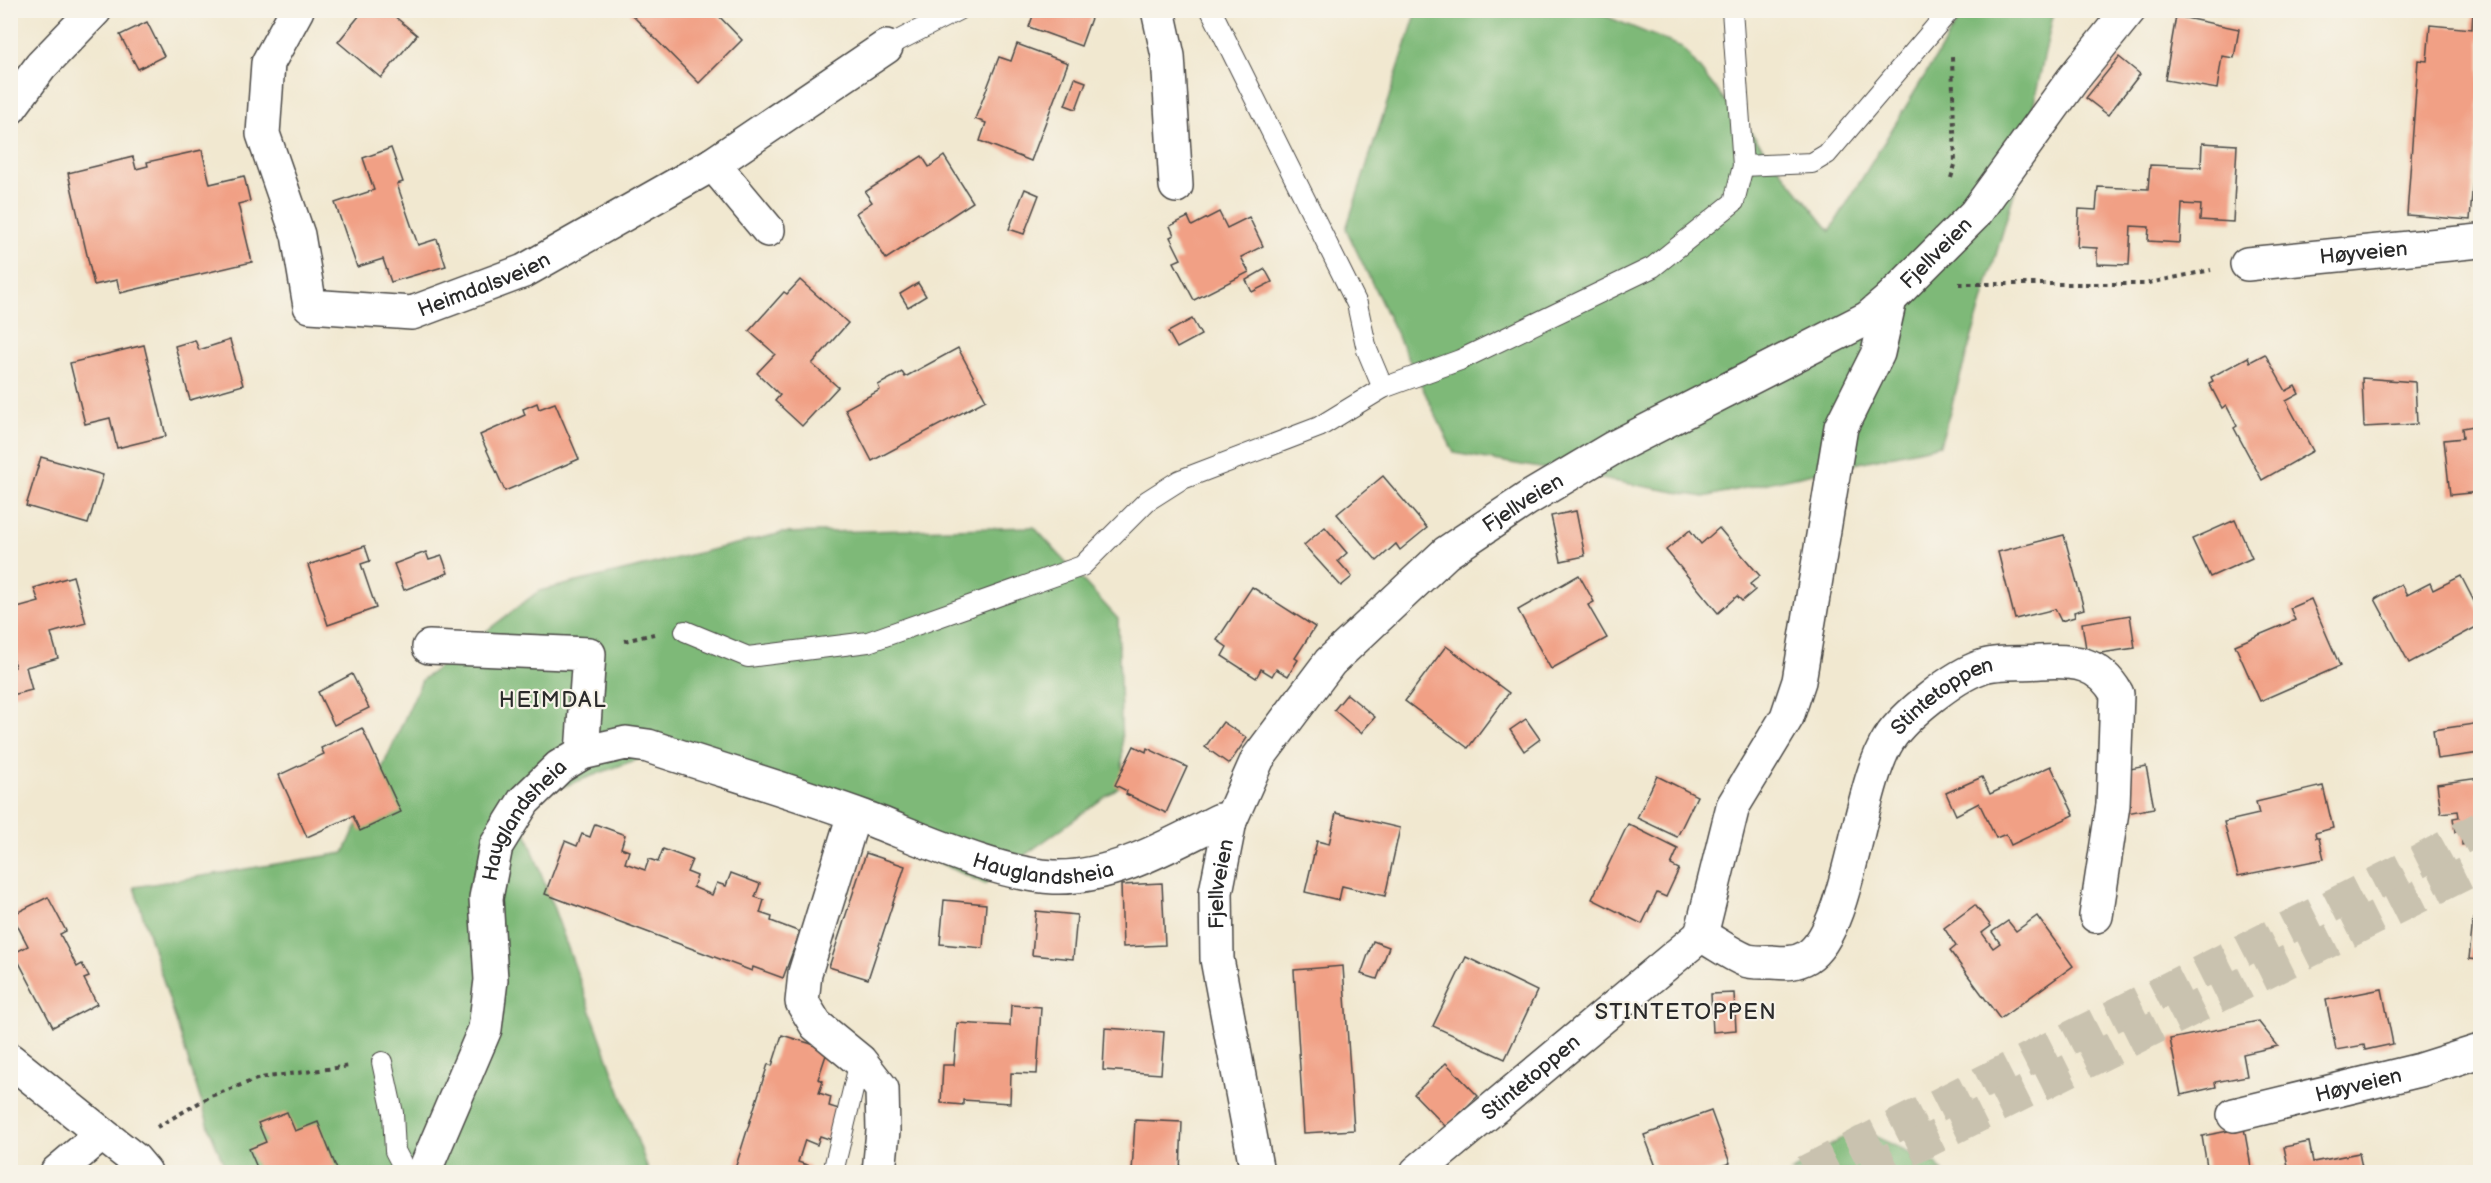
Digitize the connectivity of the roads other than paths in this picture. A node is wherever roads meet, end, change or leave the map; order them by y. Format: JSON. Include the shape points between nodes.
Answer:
{"nodes":[{"id":1,"x":95,"y":10,"type":"edge"},
{"id":2,"x":297,"y":10,"type":"edge"},
{"id":3,"x":958,"y":10,"type":"edge"},
{"id":4,"x":1158,"y":10,"type":"edge"},
{"id":5,"x":1211,"y":10,"type":"edge"},
{"id":6,"x":1732,"y":10,"type":"edge"},
{"id":7,"x":1950,"y":10,"type":"edge"},
{"id":8,"x":2129,"y":10,"type":"edge"},
{"id":9,"x":886,"y":47,"type":"joint"},
{"id":10,"x":10,"y":108,"type":"edge"},
{"id":11,"x":714,"y":164,"type":"junction"},
{"id":12,"x":1743,"y":166,"type":"junction"},
{"id":13,"x":1176,"y":186,"type":"dead end"},
{"id":14,"x":768,"y":230,"type":"dead end"},
{"id":15,"x":2481,"y":242,"type":"edge"},
{"id":16,"x":2247,"y":264,"type":"road end"},
{"id":17,"x":1890,"y":299,"type":"junction"},
{"id":18,"x":1383,"y":388,"type":"junction"},
{"id":19,"x":685,"y":631,"type":"road end"},
{"id":20,"x":429,"y":647,"type":"dead end"},
{"id":21,"x":582,"y":753,"type":"junction"},
{"id":22,"x":854,"y":814,"type":"junction"},
{"id":23,"x":1230,"y":821,"type":"junction"},
{"id":24,"x":2096,"y":916,"type":"dead end"},
{"id":25,"x":1701,"y":935,"type":"junction"},
{"id":26,"x":2481,"y":1051,"type":"edge"},
{"id":27,"x":10,"y":1060,"type":"edge"},
{"id":28,"x":860,"y":1060,"type":"junction"},
{"id":29,"x":382,"y":1062,"type":"road end"},
{"id":30,"x":2234,"y":1115,"type":"dead end"},
{"id":31,"x":110,"y":1141,"type":"junction"},
{"id":32,"x":57,"y":1173,"type":"edge"},
{"id":33,"x":145,"y":1173,"type":"edge"},
{"id":34,"x":406,"y":1173,"type":"edge"},
{"id":35,"x":424,"y":1173,"type":"edge"},
{"id":36,"x":833,"y":1173,"type":"edge"},
{"id":37,"x":879,"y":1173,"type":"edge"},
{"id":38,"x":1257,"y":1173,"type":"edge"},
{"id":39,"x":1417,"y":1173,"type":"edge"}],
"edges":[{"from":1,"to":10,"type":"street","via":[[41,66]]},
{"from":2,"to":11,"type":"street","name":"Heimdalsveien","via":[[268,63],[263,134],[298,236],[310,306],[412,313],[524,271]]},
{"from":3,"to":9,"type":"lane"},
{"from":4,"to":13,"type":"street","via":[[1168,56]]},
{"from":5,"to":18,"type":"lane","via":[[1357,304],[1367,351]]},
{"from":6,"to":12,"type":"lane"},
{"from":7,"to":12,"type":"lane","via":[[1827,154],[1812,163]]},
{"from":8,"to":17,"type":"street","name":"Fjellveien","via":[[2073,78],[1975,214]]},
{"from":9,"to":11,"type":"street"},
{"from":11,"to":14,"type":"street"},
{"from":12,"to":18,"type":"lane","via":[[1734,202],[1653,267],[1460,360]]},
{"from":15,"to":16,"type":"street","name":"Høyveien"},
{"from":17,"to":23,"type":"street","name":"Fjellveien","via":[[1868,318],[1613,448],[1446,553],[1330,662],[1258,758]]},
{"from":17,"to":25,"type":"street","via":[[1878,353],[1842,427],[1799,681],[1787,717],[1733,806]]},
{"from":18,"to":19,"type":"lane","via":[[1319,427],[1180,480],[1147,501],[1082,566],[868,642],[748,657]]},
{"from":20,"to":21,"type":"street","via":[[589,654]]},
{"from":21,"to":22,"type":"street","name":"Hauglandsheia","via":[[626,743],[648,746]]},
{"from":21,"to":35,"type":"street","name":"Hauglandsheia","via":[[559,767],[525,801],[496,846],[486,898],[491,980],[485,1029]]},
{"from":22,"to":23,"type":"street","name":"Hauglandsheia","via":[[1002,868],[1054,877],[1108,869],[1142,858],[1220,820]]},
{"from":22,"to":28,"type":"street","via":[[805,973],[802,1002],[816,1025]]},
{"from":23,"to":38,"type":"street","name":"Fjellveien","via":[[1216,892],[1217,959]]},
{"from":24,"to":25,"type":"street","name":"Stintetoppen","via":[[2113,805],[2117,694],[2108,678],[2091,666],[2058,661],[1981,666],[1923,701],[1901,724],[1873,774],[1836,913],[1808,956],[1792,963],[1746,961]]},
{"from":25,"to":39,"type":"street","name":"Stintetoppen","via":[[1651,981]]},
{"from":26,"to":30,"type":"street","name":"Høyveien","via":[[2420,1070]]},
{"from":27,"to":31,"type":"street"},
{"from":28,"to":36,"type":"lane"},
{"from":28,"to":37,"type":"street","via":[[882,1089]]},
{"from":29,"to":34,"type":"lane","via":[[393,1113],[395,1151]]},
{"from":31,"to":32,"type":"street"},
{"from":31,"to":33,"type":"street"}]}
